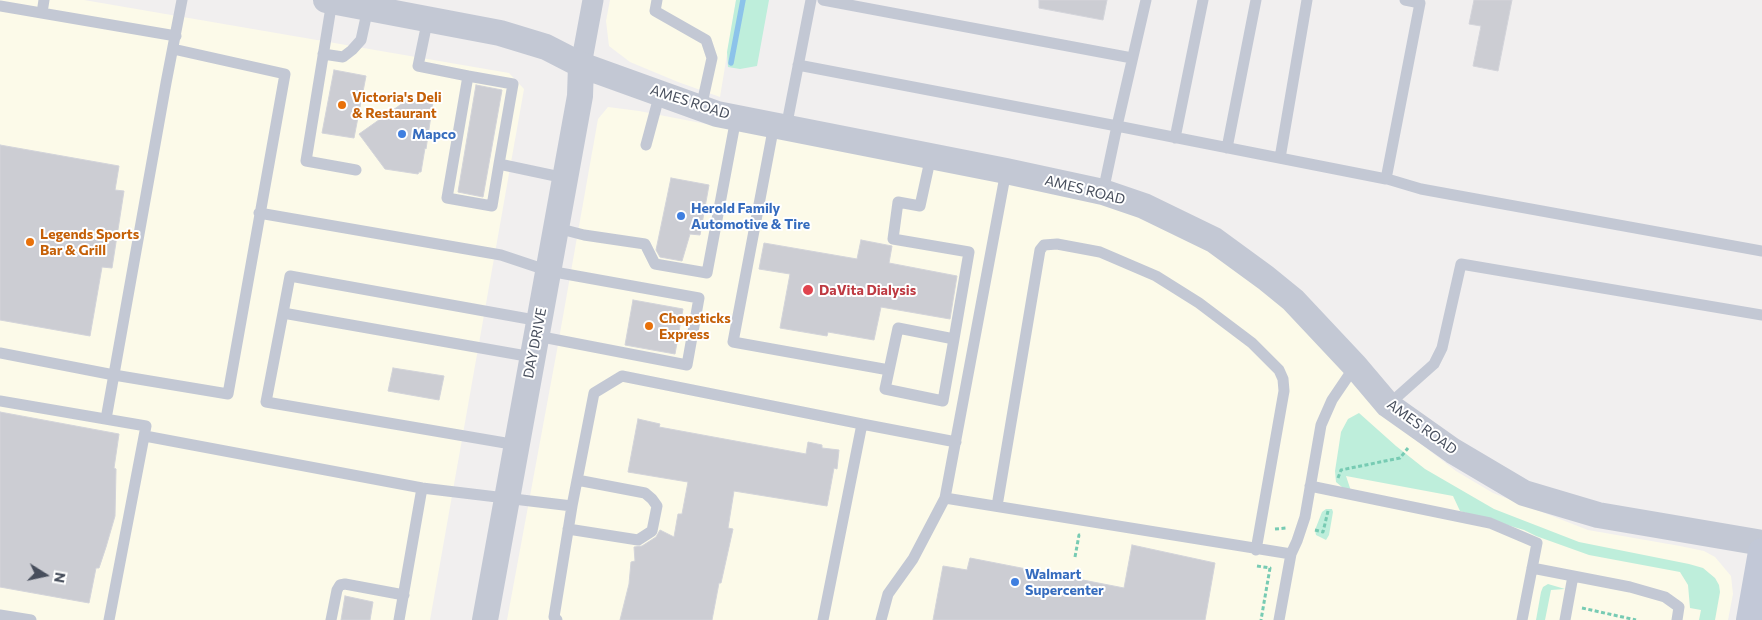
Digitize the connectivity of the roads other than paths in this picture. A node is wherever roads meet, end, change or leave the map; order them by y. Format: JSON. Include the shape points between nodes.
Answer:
{"nodes":[{"id":1,"x":44,"y":0,"type":"edge"},
{"id":2,"x":182,"y":0,"type":"edge"},
{"id":3,"x":593,"y":0,"type":"edge"},
{"id":4,"x":657,"y":0,"type":"edge"},
{"id":5,"x":811,"y":0,"type":"edge"},
{"id":6,"x":823,"y":0,"type":"edge"},
{"id":7,"x":1146,"y":0,"type":"edge"},
{"id":8,"x":1203,"y":0,"type":"edge"},
{"id":9,"x":1256,"y":0,"type":"edge"},
{"id":10,"x":1307,"y":0,"type":"edge"},
{"id":11,"x":1404,"y":0,"type":"edge"},
{"id":12,"x":329,"y":1,"type":"edge"},
{"id":13,"x":0,"y":6,"type":"edge"},
{"id":14,"x":368,"y":8,"type":"junction"},
{"id":15,"x":42,"y":13,"type":"junction"},
{"id":16,"x":428,"y":18,"type":"junction"},
{"id":17,"x":176,"y":36,"type":"junction"},
{"id":18,"x":173,"y":49,"type":"junction"},
{"id":19,"x":323,"y":54,"type":"junction"},
{"id":20,"x":1132,"y":58,"type":"junction"},
{"id":21,"x":582,"y":65,"type":"junction"},
{"id":22,"x":798,"y":65,"type":"junction"},
{"id":23,"x":468,"y":76,"type":"junction"},
{"id":24,"x":660,"y":93,"type":"junction"},
{"id":25,"x":702,"y":108,"type":"junction"},
{"id":26,"x":736,"y":118,"type":"junction"},
{"id":27,"x":780,"y":126,"type":"junction"},
{"id":28,"x":1117,"y":126,"type":"junction"},
{"id":29,"x":1175,"y":138,"type":"junction"},
{"id":30,"x":646,"y":145,"type":"dead end"},
{"id":31,"x":1227,"y":148,"type":"junction"},
{"id":32,"x":931,"y":156,"type":"junction"},
{"id":33,"x":1280,"y":158,"type":"junction"},
{"id":34,"x":499,"y":164,"type":"junction"},
{"id":35,"x":356,"y":170,"type":"dead end"},
{"id":36,"x":1006,"y":171,"type":"junction"},
{"id":37,"x":565,"y":178,"type":"junction"},
{"id":38,"x":1384,"y":178,"type":"junction"},
{"id":39,"x":1103,"y":192,"type":"junction"},
{"id":40,"x":259,"y":213,"type":"junction"},
{"id":41,"x":557,"y":228,"type":"junction"},
{"id":42,"x":1762,"y":251,"type":"edge"},
{"id":43,"x":549,"y":271,"type":"junction"},
{"id":44,"x":283,"y":313,"type":"junction"},
{"id":45,"x":1762,"y":315,"type":"edge"},
{"id":46,"x":536,"y":338,"type":"junction"},
{"id":47,"x":954,"y":339,"type":"junction"},
{"id":48,"x":0,"y":353,"type":"edge"},
{"id":49,"x":1355,"y":366,"type":"junction"},
{"id":50,"x":889,"y":370,"type":"junction"},
{"id":51,"x":114,"y":375,"type":"junction"},
{"id":52,"x":0,"y":401,"type":"edge"},
{"id":53,"x":1388,"y":404,"type":"junction"},
{"id":54,"x":106,"y":419,"type":"junction"},
{"id":55,"x":862,"y":424,"type":"junction"},
{"id":56,"x":144,"y":436,"type":"junction"},
{"id":57,"x":956,"y":442,"type":"junction"},
{"id":58,"x":517,"y":445,"type":"junction"},
{"id":59,"x":577,"y":480,"type":"junction"},
{"id":60,"x":1310,"y":486,"type":"junction"},
{"id":61,"x":422,"y":488,"type":"junction"},
{"id":62,"x":507,"y":497,"type":"junction"},
{"id":63,"x":945,"y":498,"type":"junction"},
{"id":64,"x":572,"y":506,"type":"junction"},
{"id":65,"x":997,"y":506,"type":"junction"},
{"id":66,"x":568,"y":529,"type":"junction"},
{"id":67,"x":1762,"y":543,"type":"edge"},
{"id":68,"x":1256,"y":550,"type":"junction"},
{"id":69,"x":1762,"y":552,"type":"edge"},
{"id":70,"x":1291,"y":554,"type":"junction"},
{"id":71,"x":1532,"y":568,"type":"junction"},
{"id":72,"x":1573,"y":576,"type":"junction"},
{"id":73,"x":404,"y":595,"type":"junction"},
{"id":74,"x":0,"y":614,"type":"edge"},
{"id":75,"x":31,"y":620,"type":"edge"},
{"id":76,"x":109,"y":620,"type":"edge"},
{"id":77,"x":331,"y":620,"type":"edge"},
{"id":78,"x":399,"y":620,"type":"edge"},
{"id":79,"x":485,"y":620,"type":"edge"},
{"id":80,"x":557,"y":620,"type":"edge"},
{"id":81,"x":823,"y":620,"type":"edge"},
{"id":82,"x":881,"y":620,"type":"edge"},
{"id":83,"x":1279,"y":620,"type":"edge"},
{"id":84,"x":1522,"y":620,"type":"edge"},
{"id":85,"x":1564,"y":620,"type":"edge"},
{"id":86,"x":1676,"y":620,"type":"edge"},
{"id":87,"x":1750,"y":620,"type":"edge"}],
"edges":[{"from":1,"to":15,"type":"lane"},
{"from":2,"to":17,"type":"lane"},
{"from":3,"to":21,"type":"street"},
{"from":4,"to":25,"type":"lane","via":[[655,11],[706,40],[712,58]]},
{"from":5,"to":22,"type":"lane"},
{"from":6,"to":20,"type":"lane"},
{"from":7,"to":20,"type":"lane"},
{"from":8,"to":29,"type":"lane"},
{"from":9,"to":31,"type":"lane"},
{"from":10,"to":33,"type":"lane"},
{"from":11,"to":38,"type":"lane","via":[[1420,3]]},
{"from":12,"to":14,"type":"street","name":"AMES ROAD"},
{"from":12,"to":19,"type":"lane"},
{"from":13,"to":15,"type":"lane"},
{"from":14,"to":16,"type":"street","name":"AMES ROAD"},
{"from":14,"to":19,"type":"lane","via":[[361,40],[352,50],[343,57]]},
{"from":15,"to":17,"type":"lane"},
{"from":16,"to":21,"type":"street","name":"AMES ROAD","via":[[500,33],[546,47]]},
{"from":16,"to":23,"type":"lane","via":[[418,66]]},
{"from":17,"to":18,"type":"lane"},
{"from":18,"to":40,"type":"lane","via":[[284,74]]},
{"from":18,"to":51,"type":"lane"},
{"from":19,"to":35,"type":"lane","via":[[306,161]]},
{"from":20,"to":28,"type":"lane"},
{"from":21,"to":24,"type":"street","name":"AMES ROAD"},
{"from":21,"to":37,"type":"street","name":"DAY DRIVE","via":[[580,96]]},
{"from":22,"to":27,"type":"lane"},
{"from":22,"to":28,"type":"lane"},
{"from":23,"to":34,"type":"lane","via":[[513,84]]},
{"from":23,"to":34,"type":"lane","via":[[446,198],[492,206]]},
{"from":24,"to":25,"type":"street","name":"AMES ROAD"},
{"from":24,"to":30,"type":"lane"},
{"from":25,"to":26,"type":"street","name":"AMES ROAD"},
{"from":26,"to":27,"type":"street","name":"AMES ROAD"},
{"from":26,"to":41,"type":"lane","via":[[707,274],[655,264],[645,244]]},
{"from":27,"to":32,"type":"street","name":"AMES ROAD"},
{"from":27,"to":50,"type":"lane","via":[[733,342]]},
{"from":28,"to":29,"type":"lane"},
{"from":28,"to":39,"type":"lane"},
{"from":29,"to":31,"type":"lane"},
{"from":31,"to":33,"type":"lane"},
{"from":32,"to":36,"type":"street","name":"AMES ROAD"},
{"from":32,"to":47,"type":"lane","via":[[920,206],[898,202],[892,239],[969,252]]},
{"from":33,"to":38,"type":"lane"},
{"from":34,"to":37,"type":"lane"},
{"from":36,"to":39,"type":"street","name":"AMES ROAD"},
{"from":36,"to":57,"type":"lane"},
{"from":37,"to":41,"type":"street","name":"DAY DRIVE"},
{"from":38,"to":42,"type":"lane","via":[[1421,189]]},
{"from":39,"to":49,"type":"street","name":"AMES ROAD","via":[[1144,206],[1214,240],[1293,300]]},
{"from":40,"to":43,"type":"lane","via":[[501,255]]},
{"from":40,"to":51,"type":"lane","via":[[228,394]]},
{"from":41,"to":43,"type":"street","name":"DAY DRIVE"},
{"from":43,"to":46,"type":"street","name":"DAY DRIVE"},
{"from":43,"to":46,"type":"lane","via":[[699,298],[687,365]]},
{"from":44,"to":46,"type":"lane"},
{"from":44,"to":46,"type":"lane","via":[[290,276]]},
{"from":44,"to":58,"type":"lane","via":[[266,402]]},
{"from":45,"to":53,"type":"lane","via":[[1461,264],[1442,348],[1434,364]]},
{"from":46,"to":58,"type":"street","name":"DAY DRIVE"},
{"from":47,"to":50,"type":"lane","via":[[898,328]]},
{"from":47,"to":50,"type":"lane","via":[[943,401],[885,389]]},
{"from":48,"to":51,"type":"lane"},
{"from":49,"to":53,"type":"street","name":"AMES ROAD"},
{"from":49,"to":60,"type":"lane","via":[[1332,400],[1321,425]]},
{"from":51,"to":54,"type":"lane"},
{"from":52,"to":54,"type":"lane"},
{"from":53,"to":67,"type":"street","name":"AMES ROAD","via":[[1453,451],[1524,493],[1598,515]]},
{"from":54,"to":56,"type":"lane","via":[[146,426]]},
{"from":55,"to":57,"type":"lane"},
{"from":55,"to":59,"type":"lane","via":[[622,376],[594,393]]},
{"from":55,"to":81,"type":"lane"},
{"from":56,"to":61,"type":"lane"},
{"from":56,"to":76,"type":"lane"},
{"from":57,"to":63,"type":"lane"},
{"from":58,"to":62,"type":"street","name":"DAY DRIVE"},
{"from":59,"to":64,"type":"lane"},
{"from":59,"to":66,"type":"lane","via":[[645,493],[656,506],[654,523],[652,531],[638,540]]},
{"from":60,"to":70,"type":"lane","via":[[1305,517]]},
{"from":60,"to":71,"type":"lane","via":[[1490,523],[1537,543]]},
{"from":61,"to":62,"type":"lane"},
{"from":61,"to":73,"type":"lane"},
{"from":62,"to":64,"type":"lane"},
{"from":62,"to":79,"type":"street","name":"DAY DRIVE"},
{"from":63,"to":65,"type":"lane"},
{"from":63,"to":82,"type":"lane","via":[[913,559],[888,594]]},
{"from":64,"to":66,"type":"lane"},
{"from":65,"to":68,"type":"lane"},
{"from":65,"to":68,"type":"lane","via":[[1040,250],[1044,245],[1057,244],[1100,252],[1156,276],[1244,337],[1279,370],[1284,391]]},
{"from":66,"to":80,"type":"lane","via":[[554,616]]},
{"from":68,"to":70,"type":"lane"},
{"from":69,"to":87,"type":"main road"},
{"from":70,"to":83,"type":"lane"},
{"from":71,"to":72,"type":"lane"},
{"from":71,"to":84,"type":"lane"},
{"from":72,"to":85,"type":"lane"},
{"from":72,"to":86,"type":"lane","via":[[1665,597],[1679,607]]},
{"from":73,"to":77,"type":"lane","via":[[340,585]]},
{"from":73,"to":78,"type":"lane"},
{"from":74,"to":75,"type":"lane"}]}
